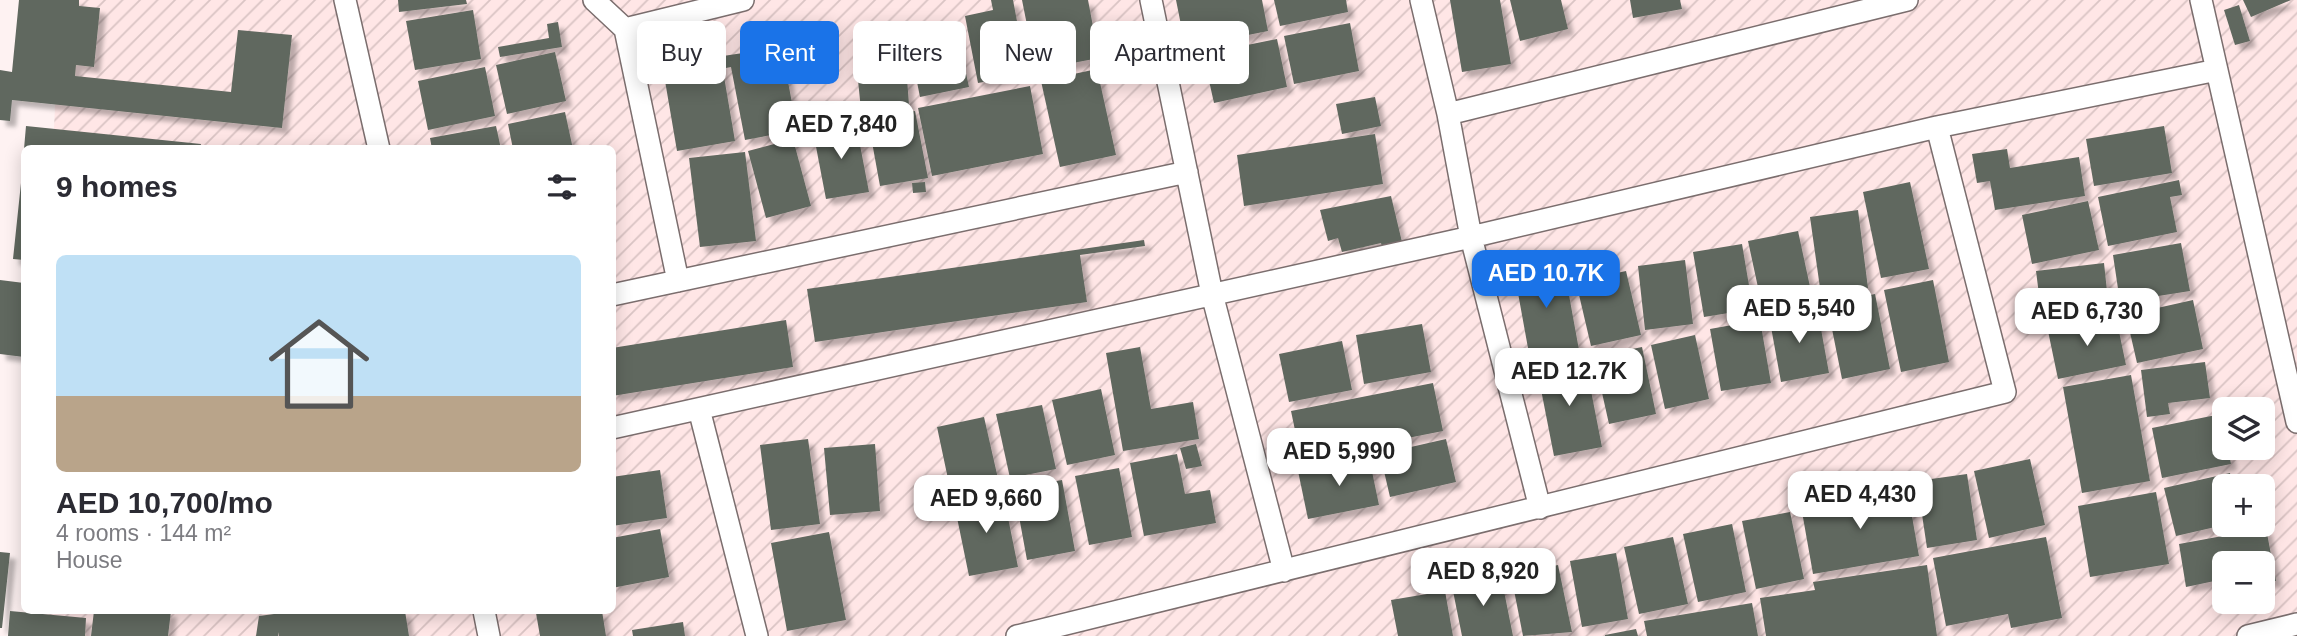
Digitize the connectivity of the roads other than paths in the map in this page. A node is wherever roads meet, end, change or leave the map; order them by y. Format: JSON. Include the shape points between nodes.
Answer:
{"nodes":[{"id":1,"x":345,"y":0,"type":"edge"},
{"id":2,"x":594,"y":0,"type":"edge"},
{"id":3,"x":743,"y":0,"type":"edge"},
{"id":4,"x":1151,"y":0,"type":"edge"},
{"id":5,"x":1421,"y":0,"type":"edge"},
{"id":6,"x":1907,"y":0,"type":"edge"},
{"id":7,"x":2202,"y":0,"type":"edge"},
{"id":8,"x":625,"y":29,"type":"junction"},
{"id":9,"x":2217,"y":70,"type":"junction"},
{"id":10,"x":1448,"y":114,"type":"junction"},
{"id":11,"x":1937,"y":127,"type":"junction"},
{"id":12,"x":378,"y":145,"type":"edge"},
{"id":13,"x":1187,"y":172,"type":"junction"},
{"id":14,"x":1471,"y":237,"type":"junction"},
{"id":15,"x":678,"y":281,"type":"junction"},
{"id":16,"x":616,"y":294,"type":"edge"},
{"id":17,"x":1212,"y":294,"type":"junction"},
{"id":18,"x":2288,"y":339,"type":"edge"},
{"id":19,"x":699,"y":409,"type":"junction"},
{"id":20,"x":2297,"y":422,"type":"edge"},
{"id":21,"x":616,"y":427,"type":"edge"},
{"id":22,"x":1540,"y":508,"type":"junction"},
{"id":23,"x":1284,"y":571,"type":"junction"},
{"id":24,"x":485,"y":614,"type":"edge"},
{"id":25,"x":2297,"y":624,"type":"edge"},
{"id":26,"x":489,"y":636,"type":"edge"},
{"id":27,"x":757,"y":636,"type":"edge"},
{"id":28,"x":1017,"y":636,"type":"edge"},
{"id":29,"x":2248,"y":636,"type":"edge"}],
"edges":[{"from":1,"to":12,"type":"street"},
{"from":2,"to":8,"type":"street"},
{"from":3,"to":8,"type":"street"},
{"from":4,"to":13,"type":"street"},
{"from":5,"to":10,"type":"street"},
{"from":6,"to":10,"type":"street"},
{"from":7,"to":9,"type":"street"},
{"from":8,"to":15,"type":"street"},
{"from":9,"to":11,"type":"street"},
{"from":9,"to":18,"type":"street"},
{"from":10,"to":14,"type":"street"},
{"from":11,"to":14,"type":"street"},
{"from":11,"to":22,"type":"street","via":[[2006,392]]},
{"from":13,"to":15,"type":"street"},
{"from":13,"to":17,"type":"street"},
{"from":14,"to":17,"type":"street"},
{"from":14,"to":22,"type":"street"},
{"from":15,"to":16,"type":"street"},
{"from":17,"to":19,"type":"street"},
{"from":17,"to":23,"type":"street"},
{"from":18,"to":20,"type":"street"},
{"from":19,"to":21,"type":"street"},
{"from":19,"to":27,"type":"street"},
{"from":22,"to":23,"type":"street"},
{"from":23,"to":28,"type":"street"},
{"from":24,"to":26,"type":"street"},
{"from":25,"to":29,"type":"street"}]}
